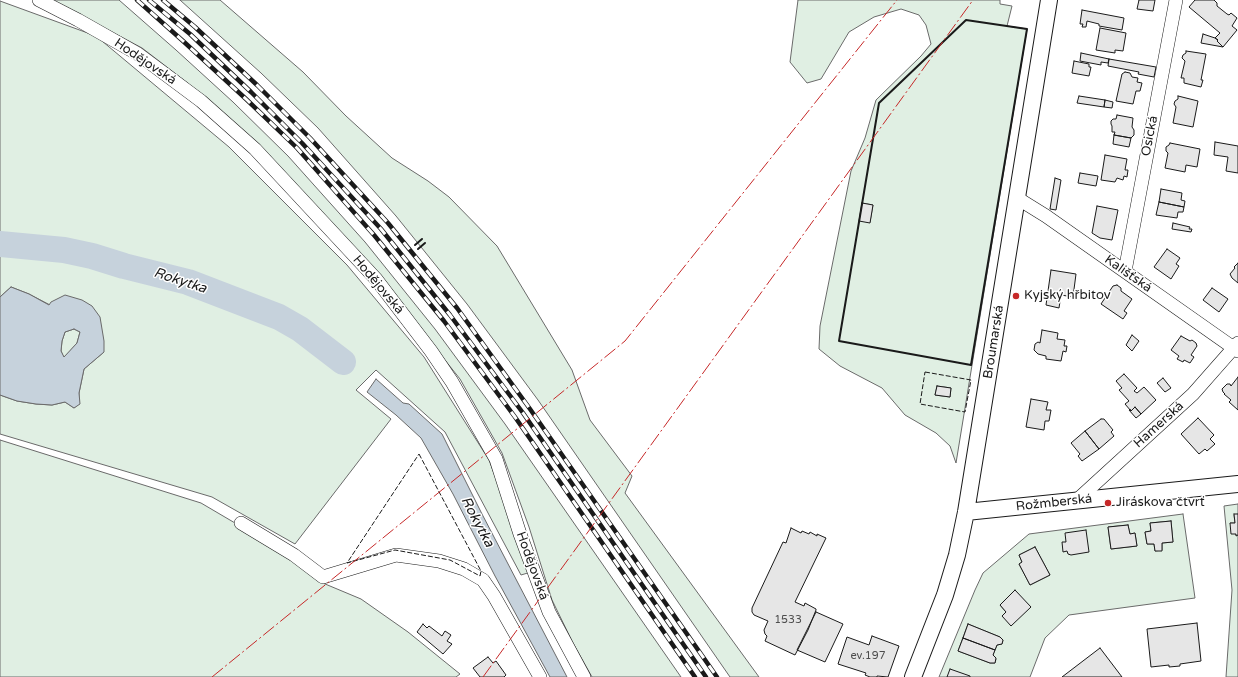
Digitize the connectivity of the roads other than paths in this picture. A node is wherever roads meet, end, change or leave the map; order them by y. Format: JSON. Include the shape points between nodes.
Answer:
{"nodes":[{"id":1,"x":39,"y":0,"type":"edge"},
{"id":2,"x":1049,"y":0,"type":"edge"},
{"id":3,"x":1176,"y":0,"type":"edge"},
{"id":4,"x":1017,"y":198,"type":"junction"},
{"id":5,"x":1125,"y":271,"type":"junction"},
{"id":6,"x":1237,"y":347,"type":"edge"},
{"id":7,"x":1238,"y":484,"type":"edge"},
{"id":8,"x":1076,"y":501,"type":"junction"},
{"id":9,"x":966,"y":512,"type":"junction"},
{"id":10,"x":241,"y":523,"type":"dead end"},
{"id":11,"x":540,"y":677,"type":"edge"},
{"id":12,"x":584,"y":677,"type":"edge"},
{"id":13,"x":913,"y":677,"type":"edge"}],
"edges":[{"from":1,"to":12,"type":"street","name":"Hodějovská","via":[[138,54],[200,101],[255,149],[376,279],[452,382],[496,459],[520,534],[550,612]]},
{"from":2,"to":4,"type":"street","name":"Broumarská"},
{"from":3,"to":5,"type":"street","name":"Osická"},
{"from":4,"to":5,"type":"street","name":"Kališťská"},
{"from":4,"to":9,"type":"street","name":"Broumarská"},
{"from":5,"to":6,"type":"street","name":"Kališťská"},
{"from":6,"to":8,"type":"street","name":"Hamerská","via":[[1193,394]]},
{"from":7,"to":8,"type":"street","name":"Rožmberská"},
{"from":8,"to":9,"type":"street","name":"Rožmberská"},
{"from":9,"to":13,"type":"street","name":"Broumarská","via":[[945,595]]},
{"from":10,"to":11,"type":"street","via":[[294,555],[323,577],[396,555],[439,561],[464,569],[483,580]]}]}
